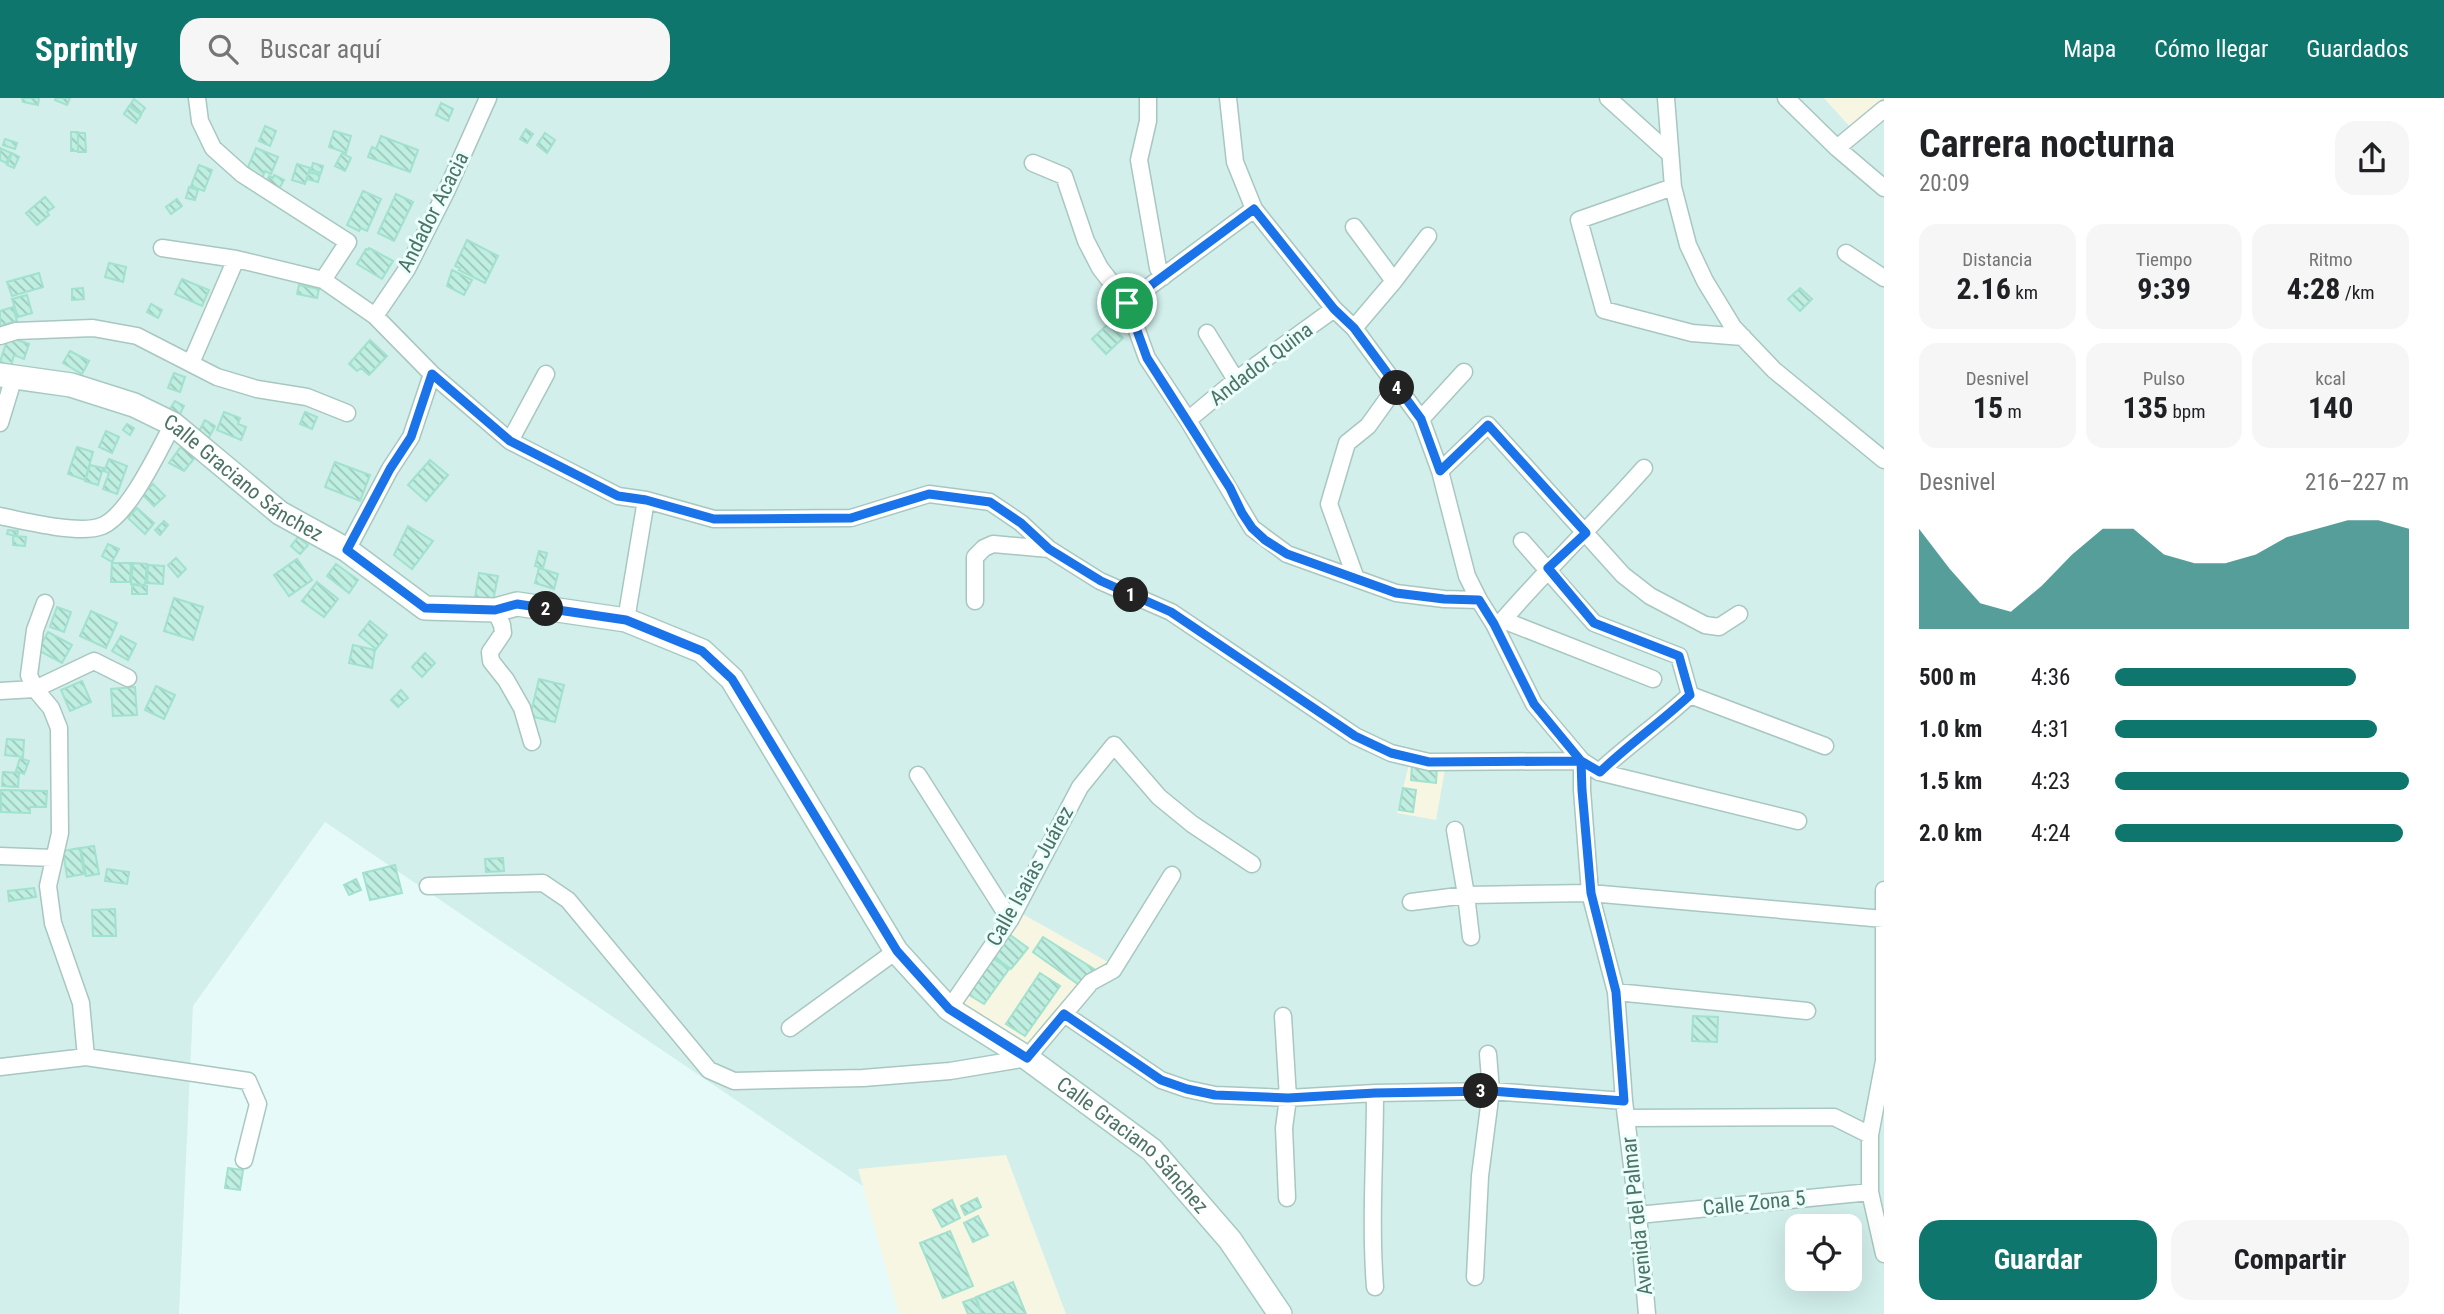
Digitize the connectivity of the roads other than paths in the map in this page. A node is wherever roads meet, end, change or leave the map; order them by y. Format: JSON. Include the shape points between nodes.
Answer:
{"nodes":[{"id":1,"x":197,"y":98,"type":"edge"},
{"id":2,"x":1148,"y":98,"type":"edge"},
{"id":3,"x":1228,"y":98,"type":"edge"},
{"id":4,"x":1608,"y":98,"type":"edge"},
{"id":5,"x":1666,"y":98,"type":"edge"},
{"id":6,"x":1786,"y":98,"type":"edge"},
{"id":7,"x":487,"y":101,"type":"edge"},
{"id":8,"x":1884,"y":110,"type":"edge"},
{"id":9,"x":1837,"y":148,"type":"junction"},
{"id":10,"x":1670,"y":154,"type":"junction"},
{"id":11,"x":1033,"y":163,"type":"dead end"},
{"id":12,"x":1673,"y":187,"type":"junction"},
{"id":13,"x":1884,"y":188,"type":"edge"},
{"id":14,"x":1254,"y":209,"type":"junction"},
{"id":15,"x":1354,"y":228,"type":"dead end"},
{"id":16,"x":1428,"y":236,"type":"dead end"},
{"id":17,"x":162,"y":248,"type":"dead end"},
{"id":18,"x":1846,"y":253,"type":"dead end"},
{"id":19,"x":236,"y":259,"type":"junction"},
{"id":20,"x":1163,"y":277,"type":"junction"},
{"id":21,"x":1884,"y":278,"type":"edge"},
{"id":22,"x":323,"y":280,"type":"junction"},
{"id":23,"x":1394,"y":281,"type":"junction"},
{"id":24,"x":1127,"y":303,"type":"junction"},
{"id":25,"x":1334,"y":309,"type":"junction"},
{"id":26,"x":375,"y":316,"type":"junction"},
{"id":27,"x":1354,"y":328,"type":"junction"},
{"id":28,"x":1207,"y":333,"type":"dead end"},
{"id":29,"x":0,"y":336,"type":"edge"},
{"id":30,"x":1743,"y":337,"type":"junction"},
{"id":31,"x":191,"y":363,"type":"junction"},
{"id":32,"x":1464,"y":372,"type":"dead end"},
{"id":33,"x":432,"y":374,"type":"junction"},
{"id":34,"x":546,"y":374,"type":"dead end"},
{"id":35,"x":7,"y":376,"type":"edge"},
{"id":36,"x":1236,"y":380,"type":"junction"},
{"id":37,"x":1396,"y":387,"type":"junction"},
{"id":38,"x":347,"y":413,"type":"dead end"},
{"id":39,"x":1421,"y":419,"type":"junction"},
{"id":40,"x":1188,"y":420,"type":"junction"},
{"id":41,"x":0,"y":423,"type":"edge"},
{"id":42,"x":173,"y":424,"type":"junction"},
{"id":43,"x":510,"y":441,"type":"junction"},
{"id":44,"x":1884,"y":460,"type":"edge"},
{"id":45,"x":1644,"y":468,"type":"dead end"},
{"id":46,"x":1440,"y":471,"type":"junction"},
{"id":47,"x":646,"y":500,"type":"junction"},
{"id":48,"x":0,"y":516,"type":"edge"},
{"id":49,"x":1586,"y":533,"type":"junction"},
{"id":50,"x":1522,"y":541,"type":"dead end"},
{"id":51,"x":1049,"y":549,"type":"junction"},
{"id":52,"x":347,"y":550,"type":"junction"},
{"id":53,"x":1548,"y":568,"type":"junction"},
{"id":54,"x":1355,"y":576,"type":"junction"},
{"id":55,"x":1479,"y":600,"type":"junction"},
{"id":56,"x":975,"y":601,"type":"dead end"},
{"id":57,"x":45,"y":603,"type":"dead end"},
{"id":58,"x":495,"y":610,"type":"junction"},
{"id":59,"x":1739,"y":614,"type":"dead end"},
{"id":60,"x":626,"y":620,"type":"junction"},
{"id":61,"x":1499,"y":622,"type":"junction"},
{"id":62,"x":128,"y":678,"type":"dead end"},
{"id":63,"x":1653,"y":679,"type":"dead end"},
{"id":64,"x":34,"y":689,"type":"junction"},
{"id":65,"x":0,"y":691,"type":"edge"},
{"id":66,"x":1690,"y":695,"type":"junction"},
{"id":67,"x":532,"y":742,"type":"dead end"},
{"id":68,"x":1825,"y":746,"type":"dead end"},
{"id":69,"x":1581,"y":761,"type":"junction"},
{"id":70,"x":1600,"y":772,"type":"junction"},
{"id":71,"x":918,"y":775,"type":"dead end"},
{"id":72,"x":1797,"y":821,"type":"dead end"},
{"id":73,"x":1455,"y":830,"type":"dead end"},
{"id":74,"x":0,"y":856,"type":"edge"},
{"id":75,"x":53,"y":858,"type":"junction"},
{"id":76,"x":1252,"y":864,"type":"dead end"},
{"id":77,"x":1172,"y":875,"type":"dead end"},
{"id":78,"x":428,"y":886,"type":"dead end"},
{"id":79,"x":1884,"y":890,"type":"edge"},
{"id":80,"x":1591,"y":893,"type":"junction"},
{"id":81,"x":1466,"y":895,"type":"junction"},
{"id":82,"x":1411,"y":902,"type":"dead end"},
{"id":83,"x":1884,"y":919,"type":"edge"},
{"id":84,"x":1010,"y":920,"type":"junction"},
{"id":85,"x":1471,"y":937,"type":"dead end"},
{"id":86,"x":897,"y":951,"type":"junction"},
{"id":87,"x":1616,"y":992,"type":"junction"},
{"id":88,"x":949,"y":1009,"type":"junction"},
{"id":89,"x":1807,"y":1011,"type":"dead end"},
{"id":90,"x":1064,"y":1014,"type":"junction"},
{"id":91,"x":1283,"y":1016,"type":"dead end"},
{"id":92,"x":790,"y":1028,"type":"dead end"},
{"id":93,"x":1488,"y":1054,"type":"dead end"},
{"id":94,"x":86,"y":1057,"type":"junction"},
{"id":95,"x":1027,"y":1058,"type":"junction"},
{"id":96,"x":0,"y":1067,"type":"edge"},
{"id":97,"x":1491,"y":1091,"type":"junction"},
{"id":98,"x":1375,"y":1093,"type":"junction"},
{"id":99,"x":1288,"y":1098,"type":"junction"},
{"id":100,"x":1624,"y":1101,"type":"junction"},
{"id":101,"x":1626,"y":1118,"type":"junction"},
{"id":102,"x":1870,"y":1135,"type":"junction"},
{"id":103,"x":244,"y":1160,"type":"dead end"},
{"id":104,"x":1870,"y":1192,"type":"junction"},
{"id":105,"x":1287,"y":1198,"type":"dead end"},
{"id":106,"x":1638,"y":1214,"type":"junction"},
{"id":107,"x":1884,"y":1254,"type":"edge"},
{"id":108,"x":1475,"y":1277,"type":"dead end"},
{"id":109,"x":1375,"y":1287,"type":"dead end"},
{"id":110,"x":1280,"y":1314,"type":"edge"},
{"id":111,"x":1647,"y":1314,"type":"edge"}],
"edges":[{"from":1,"to":22,"type":"street","via":[[200,121],[213,148],[242,174],[348,243]]},
{"from":2,"to":20,"type":"street","via":[[1139,160]]},
{"from":3,"to":14,"type":"street","via":[[1235,162]]},
{"from":4,"to":10,"type":"street"},
{"from":5,"to":10,"type":"street"},
{"from":6,"to":9,"type":"street"},
{"from":7,"to":26,"type":"street","name":"Andador Acacia","via":[[407,269]]},
{"from":8,"to":9,"type":"street"},
{"from":9,"to":13,"type":"street"},
{"from":10,"to":12,"type":"street"},
{"from":11,"to":24,"type":"street","via":[[1064,176],[1086,241]]},
{"from":12,"to":30,"type":"street","via":[[1688,245],[1705,281]]},
{"from":12,"to":30,"type":"street","via":[[1579,220],[1604,310],[1692,333]]},
{"from":14,"to":20,"type":"street"},
{"from":14,"to":25,"type":"street"},
{"from":15,"to":23,"type":"street"},
{"from":16,"to":23,"type":"street"},
{"from":17,"to":19,"type":"street"},
{"from":18,"to":21,"type":"street"},
{"from":19,"to":22,"type":"street"},
{"from":19,"to":31,"type":"street"},
{"from":20,"to":24,"type":"street"},
{"from":22,"to":26,"type":"street"},
{"from":23,"to":27,"type":"street"},
{"from":24,"to":40,"type":"street","via":[[1147,358]]},
{"from":25,"to":27,"type":"street"},
{"from":25,"to":36,"type":"street","name":"Andador Quina"},
{"from":26,"to":33,"type":"street"},
{"from":27,"to":37,"type":"street"},
{"from":28,"to":36,"type":"street"},
{"from":29,"to":31,"type":"street","via":[[16,331],[93,328],[137,336]]},
{"from":30,"to":44,"type":"street","via":[[1774,370]]},
{"from":31,"to":38,"type":"street","via":[[217,377],[307,397]]},
{"from":32,"to":39,"type":"street"},
{"from":33,"to":43,"type":"street"},
{"from":33,"to":52,"type":"street","via":[[411,437]]},
{"from":34,"to":43,"type":"street"},
{"from":35,"to":41,"type":"street"},
{"from":35,"to":42,"type":"street","name":"Calle Graciano Sánchez","via":[[71,386],[134,405]]},
{"from":36,"to":40,"type":"street","name":"Andador Quina"},
{"from":37,"to":39,"type":"street"},
{"from":37,"to":54,"type":"street","via":[[1368,426],[1348,443],[1329,504]]},
{"from":39,"to":46,"type":"street"},
{"from":40,"to":54,"type":"street","via":[[1252,528],[1287,554]]},
{"from":42,"to":48,"type":"street","via":[[118,515],[101,527],[61,528]]},
{"from":42,"to":52,"type":"street","name":"Calle Graciano Sánchez","via":[[280,513]]},
{"from":43,"to":47,"type":"street","via":[[618,496]]},
{"from":45,"to":49,"type":"street"},
{"from":46,"to":49,"type":"street","via":[[1488,425]]},
{"from":46,"to":55,"type":"street","via":[[1467,576]]},
{"from":47,"to":51,"type":"street","via":[[714,519],[814,519],[851,518],[929,494],[990,502]]},
{"from":47,"to":60,"type":"street"},
{"from":49,"to":53,"type":"street"},
{"from":49,"to":59,"type":"street","via":[[1623,575],[1650,596],[1705,625],[1719,627]]},
{"from":50,"to":53,"type":"street"},
{"from":51,"to":56,"type":"street","via":[[993,544],[984,548],[975,557]]},
{"from":51,"to":69,"type":"street","via":[[1101,581],[1171,612],[1355,736],[1391,753],[1429,762]]},
{"from":52,"to":58,"type":"street","name":"Calle Graciano Sánchez","via":[[425,608]]},
{"from":53,"to":61,"type":"street"},
{"from":53,"to":66,"type":"street","via":[[1594,623],[1679,656]]},
{"from":54,"to":55,"type":"street","via":[[1396,593]]},
{"from":55,"to":61,"type":"street"},
{"from":57,"to":64,"type":"street","via":[[33,641],[29,675]]},
{"from":58,"to":60,"type":"street","name":"Calle Graciano Sánchez","via":[[517,604]]},
{"from":58,"to":67,"type":"street","via":[[503,633],[490,652],[491,660],[522,708]]},
{"from":60,"to":86,"type":"street","name":"Calle Graciano Sánchez","via":[[702,651],[732,679]]},
{"from":61,"to":63,"type":"street"},
{"from":61,"to":69,"type":"street","via":[[1534,704]]},
{"from":62,"to":64,"type":"street","via":[[94,661]]},
{"from":64,"to":65,"type":"street"},
{"from":64,"to":75,"type":"street","via":[[51,708],[59,728],[60,833]]},
{"from":66,"to":68,"type":"street"},
{"from":66,"to":70,"type":"street"},
{"from":69,"to":70,"type":"street"},
{"from":69,"to":80,"type":"street","name":"Avenida del Palmar"},
{"from":70,"to":72,"type":"street"},
{"from":71,"to":84,"type":"street"},
{"from":73,"to":81,"type":"street"},
{"from":74,"to":75,"type":"street"},
{"from":75,"to":94,"type":"street","via":[[48,886],[53,923],[81,1003]]},
{"from":76,"to":84,"type":"street","name":"Calle Isaias Juárez","via":[[1159,797],[1114,745],[1080,787]]},
{"from":77,"to":90,"type":"street","via":[[1113,970],[1091,982]]},
{"from":78,"to":95,"type":"street","via":[[543,884],[568,900],[709,1070],[734,1081],[863,1078],[950,1071]]},
{"from":79,"to":83,"type":"street"},
{"from":80,"to":81,"type":"street"},
{"from":80,"to":83,"type":"street"},
{"from":80,"to":87,"type":"street","name":"Avenida del Palmar"},
{"from":81,"to":82,"type":"street"},
{"from":81,"to":85,"type":"street"},
{"from":83,"to":102,"type":"street","via":[[1884,1061]]},
{"from":84,"to":88,"type":"street","name":"Calle Isaias Juárez"},
{"from":86,"to":88,"type":"street","name":"Calle Graciano Sánchez"},
{"from":86,"to":92,"type":"street"},
{"from":87,"to":89,"type":"street"},
{"from":87,"to":100,"type":"street","name":"Avenida del Palmar"},
{"from":88,"to":95,"type":"street","name":"Calle Graciano Sánchez"},
{"from":90,"to":95,"type":"street"},
{"from":90,"to":99,"type":"street","via":[[1161,1080],[1215,1095]]},
{"from":91,"to":99,"type":"street"},
{"from":93,"to":97,"type":"street"},
{"from":94,"to":96,"type":"street"},
{"from":94,"to":103,"type":"street","via":[[247,1081],[258,1104]]},
{"from":95,"to":110,"type":"street","name":"Calle Graciano Sánchez","via":[[1152,1150],[1230,1240]]},
{"from":97,"to":98,"type":"street"},
{"from":97,"to":100,"type":"street"},
{"from":97,"to":108,"type":"street","via":[[1480,1176]]},
{"from":98,"to":99,"type":"street"},
{"from":98,"to":109,"type":"street","via":[[1371,1240]]},
{"from":99,"to":105,"type":"street","via":[[1284,1128]]},
{"from":100,"to":101,"type":"street","name":"Avenida del Palmar"},
{"from":101,"to":102,"type":"street","via":[[1834,1117]]},
{"from":101,"to":106,"type":"street","name":"Avenida del Palmar"},
{"from":102,"to":104,"type":"street"},
{"from":104,"to":106,"type":"street","name":"Calle Zona 5"},
{"from":104,"to":107,"type":"street"},
{"from":106,"to":111,"type":"street","name":"Avenida del Palmar"}]}
